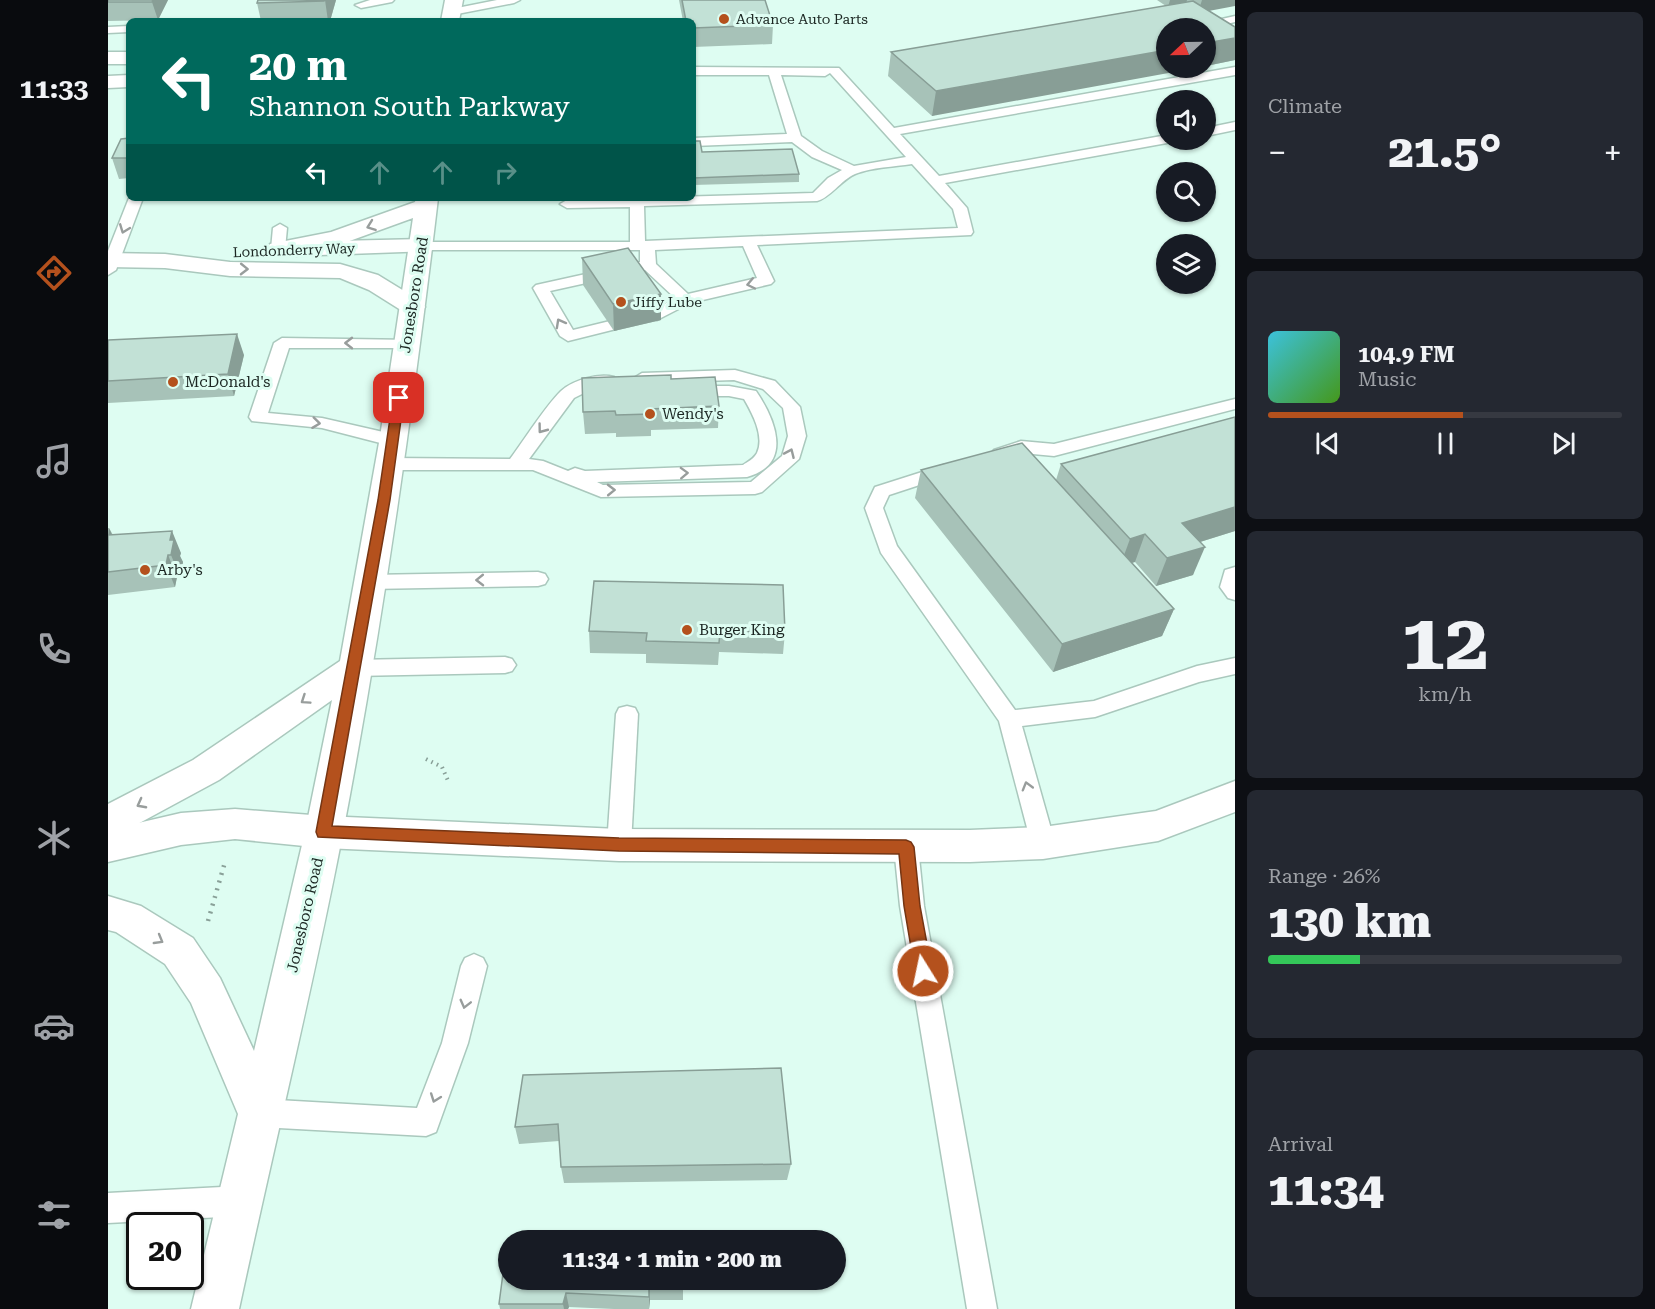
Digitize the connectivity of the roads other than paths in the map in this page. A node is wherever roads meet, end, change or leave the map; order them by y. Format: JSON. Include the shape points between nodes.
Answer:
{"nodes":[{"id":1,"x":388,"y":0,"type":"edge"},
{"id":2,"x":514,"y":0,"type":"edge"},
{"id":3,"x":361,"y":5,"type":"dead end"},
{"id":4,"x":451,"y":15,"type":"edge"},
{"id":5,"x":1235,"y":19,"type":"edge"},
{"id":6,"x":126,"y":29,"type":"edge"},
{"id":7,"x":108,"y":30,"type":"edge"},
{"id":8,"x":1235,"y":41,"type":"edge"},
{"id":9,"x":108,"y":58,"type":"edge"},
{"id":10,"x":126,"y":58,"type":"edge"},
{"id":11,"x":696,"y":71,"type":"edge"},
{"id":12,"x":1235,"y":71,"type":"edge"},
{"id":13,"x":774,"y":72,"type":"junction"},
{"id":14,"x":126,"y":81,"type":"edge"},
{"id":15,"x":108,"y":82,"type":"edge"},
{"id":16,"x":1235,"y":126,"type":"edge"},
{"id":17,"x":1216,"y":130,"type":"edge"},
{"id":18,"x":891,"y":132,"type":"junction"},
{"id":19,"x":795,"y":138,"type":"junction"},
{"id":20,"x":1156,"y":141,"type":"edge"},
{"id":21,"x":696,"y":142,"type":"edge"},
{"id":22,"x":915,"y":159,"type":"junction"},
{"id":23,"x":852,"y":170,"type":"junction"},
{"id":24,"x":936,"y":181,"type":"junction"},
{"id":25,"x":135,"y":201,"type":"edge"},
{"id":26,"x":427,"y":202,"type":"edge"},
{"id":27,"x":637,"y":203,"type":"junction"},
{"id":28,"x":567,"y":204,"type":"dead end"},
{"id":29,"x":279,"y":238,"type":"junction"},
{"id":30,"x":748,"y":241,"type":"junction"},
{"id":31,"x":643,"y":245,"type":"junction"},
{"id":32,"x":423,"y":246,"type":"junction"},
{"id":33,"x":165,"y":261,"type":"junction"},
{"id":34,"x":110,"y":263,"type":"edge"},
{"id":35,"x":648,"y":265,"type":"junction"},
{"id":36,"x":685,"y":299,"type":"junction"},
{"id":37,"x":413,"y":307,"type":"junction"},
{"id":38,"x":657,"y":315,"type":"edge"},
{"id":39,"x":610,"y":326,"type":"edge"},
{"id":40,"x":407,"y":343,"type":"junction"},
{"id":41,"x":568,"y":394,"type":"junction"},
{"id":42,"x":1235,"y":404,"type":"edge"},
{"id":43,"x":391,"y":452,"type":"junction"},
{"id":44,"x":978,"y":461,"type":"edge"},
{"id":45,"x":515,"y":465,"type":"junction"},
{"id":46,"x":537,"y":465,"type":"junction"},
{"id":47,"x":957,"y":467,"type":"edge"},
{"id":48,"x":1235,"y":574,"type":"edge"},
{"id":49,"x":538,"y":579,"type":"dead end"},
{"id":50,"x":369,"y":582,"type":"junction"},
{"id":51,"x":1235,"y":593,"type":"edge"},
{"id":52,"x":505,"y":665,"type":"dead end"},
{"id":53,"x":1235,"y":666,"type":"edge"},
{"id":54,"x":354,"y":668,"type":"junction"},
{"id":55,"x":627,"y":714,"type":"dead end"},
{"id":56,"x":1009,"y":719,"type":"junction"},
{"id":57,"x":1235,"y":796,"type":"edge"},
{"id":58,"x":108,"y":822,"type":"edge"},
{"id":59,"x":324,"y":832,"type":"junction"},
{"id":60,"x":1043,"y":843,"type":"junction"},
{"id":61,"x":619,"y":844,"type":"junction"},
{"id":62,"x":108,"y":846,"type":"edge"},
{"id":63,"x":906,"y":847,"type":"junction"},
{"id":64,"x":108,"y":913,"type":"edge"},
{"id":65,"x":474,"y":966,"type":"dead end"},
{"id":66,"x":260,"y":1113,"type":"junction"},
{"id":67,"x":240,"y":1201,"type":"junction"},
{"id":68,"x":108,"y":1208,"type":"edge"},
{"id":69,"x":215,"y":1309,"type":"edge"},
{"id":70,"x":982,"y":1309,"type":"edge"}],
"edges":[{"from":1,"to":3,"type":"lane"},
{"from":2,"to":4,"type":"lane"},
{"from":5,"to":8,"type":"lane","via":[[1208,25]]},
{"from":6,"to":7,"type":"lane"},
{"from":9,"to":10,"type":"main road"},
{"from":11,"to":13,"type":"lane"},
{"from":12,"to":18,"type":"lane"},
{"from":13,"to":18,"type":"lane","via":[[830,71]]},
{"from":13,"to":19,"type":"lane"},
{"from":14,"to":15,"type":"main road"},
{"from":16,"to":17,"type":"lane"},
{"from":18,"to":22,"type":"lane"},
{"from":19,"to":21,"type":"lane"},
{"from":19,"to":23,"type":"lane","via":[[817,154]]},
{"from":20,"to":24,"type":"lane"},
{"from":22,"to":23,"type":"lane"},
{"from":22,"to":24,"type":"lane"},
{"from":23,"to":27,"type":"lane","via":[[817,197]]},
{"from":24,"to":30,"type":"lane","via":[[960,208],[966,232]]},
{"from":25,"to":34,"type":"lane","one_way":true},
{"from":26,"to":29,"type":"main road","one_way":true,"via":[[336,238]]},
{"from":26,"to":32,"type":"main road","name":"Jonesboro Road"},
{"from":27,"to":28,"type":"lane"},
{"from":27,"to":31,"type":"lane"},
{"from":29,"to":32,"type":"main road","name":"Londonderry Way"},
{"from":29,"to":33,"type":"main road","name":"Londonderry Way","via":[[236,250]]},
{"from":30,"to":31,"type":"lane"},
{"from":30,"to":36,"type":"lane","one_way":true,"via":[[766,281]]},
{"from":31,"to":32,"type":"lane"},
{"from":31,"to":35,"type":"lane"},
{"from":32,"to":37,"type":"main road","name":"Jonesboro Road"},
{"from":33,"to":34,"type":"main road","name":"Londonderry Way"},
{"from":33,"to":37,"type":"main road","name":"Londonderry Way","one_way":true,"via":[[357,274]]},
{"from":35,"to":36,"type":"lane"},
{"from":39,"to":35,"type":"lane","one_way":true,"via":[[568,336],[541,288]]},
{"from":36,"to":38,"type":"lane"},
{"from":37,"to":40,"type":"main road","name":"Jonesboro Road"},
{"from":40,"to":43,"type":"main road","name":"Jonesboro Road"},
{"from":40,"to":43,"type":"lane","one_way":true,"via":[[282,343],[258,417],[322,423]]},
{"from":41,"to":45,"type":"lane","one_way":true},
{"from":46,"to":41,"type":"lane","one_way":true,"via":[[584,477],[747,471],[764,458],[768,440],[762,413],[750,395],[729,391]]},
{"from":46,"to":41,"type":"lane","one_way":true,"via":[[601,491],[755,488],[790,459],[797,436],[791,407],[769,385],[735,375],[590,382]]},
{"from":42,"to":44,"type":"lane","via":[[1054,450],[1021,447]]},
{"from":43,"to":45,"type":"lane"},
{"from":43,"to":50,"type":"main road","name":"Jonesboro Road"},
{"from":45,"to":46,"type":"lane"},
{"from":47,"to":56,"type":"lane","via":[[882,491],[874,508],[888,548]]},
{"from":48,"to":51,"type":"lane","via":[[1230,587]]},
{"from":49,"to":50,"type":"lane","one_way":true},
{"from":50,"to":54,"type":"main road","name":"Jonesboro Road"},
{"from":52,"to":54,"type":"lane"},
{"from":53,"to":56,"type":"lane","via":[[1197,674],[1095,709]]},
{"from":54,"to":58,"type":"main road","one_way":true,"via":[[206,770]]},
{"from":54,"to":59,"type":"main road","name":"Jonesboro Road"},
{"from":55,"to":61,"type":"lane"},
{"from":60,"to":56,"type":"lane","one_way":true},
{"from":57,"to":60,"type":"main road","via":[[1158,826]]},
{"from":59,"to":61,"type":"main road"},
{"from":59,"to":62,"type":"main road","via":[[235,824],[181,829]]},
{"from":59,"to":66,"type":"main road","name":"Jonesboro Road"},
{"from":60,"to":63,"type":"main road"},
{"from":61,"to":63,"type":"main road"},
{"from":63,"to":70,"type":"lane","via":[[912,906]]},
{"from":64,"to":66,"type":"main road","one_way":true,"via":[[127,918],[179,951],[206,991]]},
{"from":65,"to":66,"type":"lane","one_way":true,"via":[[455,1043],[426,1122]]},
{"from":66,"to":67,"type":"main road","name":"Jonesboro Road"},
{"from":67,"to":68,"type":"lane"},
{"from":67,"to":69,"type":"main road","name":"Jonesboro Road"}]}
